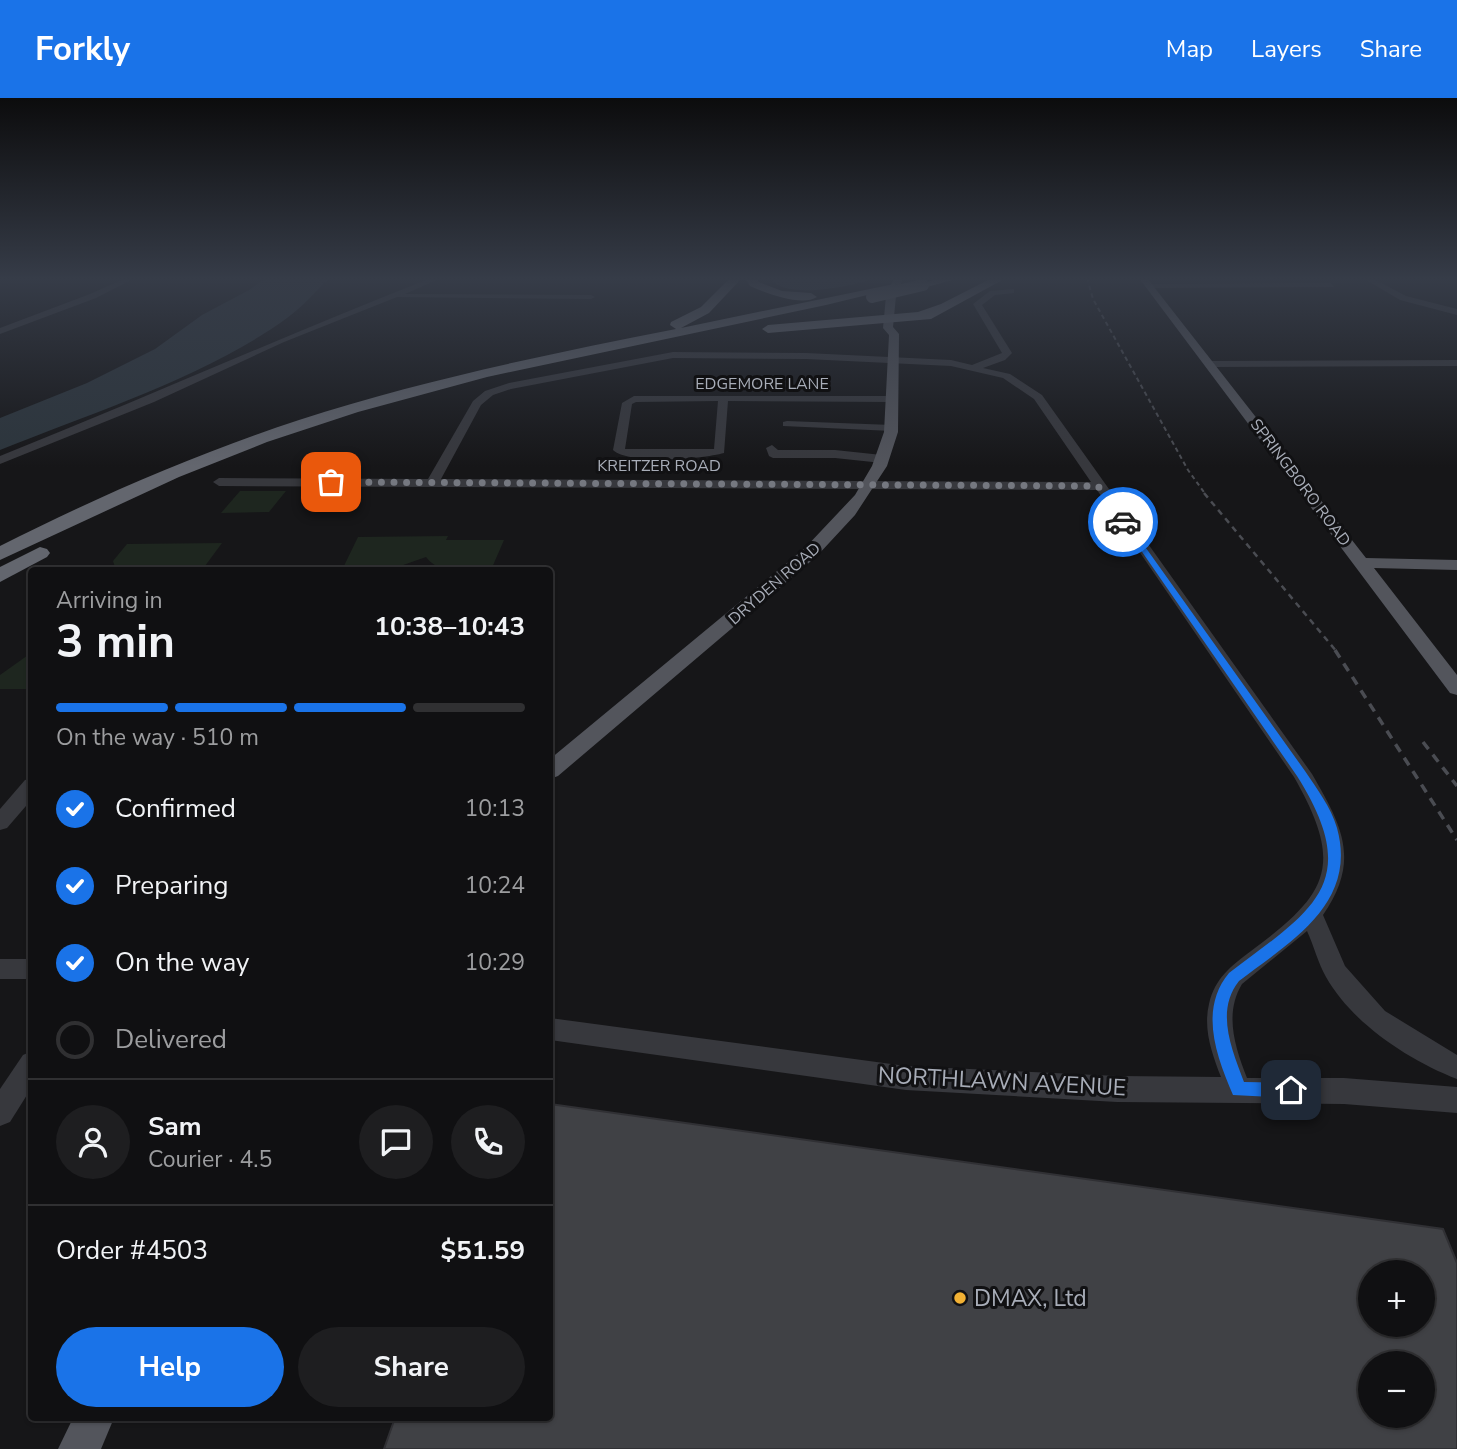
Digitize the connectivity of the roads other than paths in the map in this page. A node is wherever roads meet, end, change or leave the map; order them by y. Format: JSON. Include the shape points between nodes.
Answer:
{"nodes":[{"id":1,"x":279,"y":341,"type":"edge"},
{"id":2,"x":615,"y":341,"type":"edge"},
{"id":3,"x":644,"y":341,"type":"edge"},
{"id":4,"x":665,"y":341,"type":"edge"},
{"id":5,"x":684,"y":341,"type":"edge"},
{"id":6,"x":894,"y":341,"type":"edge"},
{"id":7,"x":998,"y":341,"type":"edge"},
{"id":8,"x":1194,"y":341,"type":"edge"},
{"id":9,"x":613,"y":353,"type":"junction"},
{"id":10,"x":1006,"y":354,"type":"junction"},
{"id":11,"x":893,"y":359,"type":"junction"},
{"id":12,"x":1457,"y":363,"type":"edge"},
{"id":13,"x":1212,"y":364,"type":"junction"},
{"id":14,"x":974,"y":367,"type":"junction"},
{"id":15,"x":478,"y":376,"type":"junction"},
{"id":16,"x":1033,"y":392,"type":"junction"},
{"id":17,"x":723,"y":398,"type":"junction"},
{"id":18,"x":892,"y":399,"type":"junction"},
{"id":19,"x":787,"y":424,"type":"dead end"},
{"id":20,"x":892,"y":428,"type":"junction"},
{"id":21,"x":772,"y":448,"type":"dead end"},
{"id":22,"x":882,"y":459,"type":"junction"},
{"id":23,"x":0,"y":460,"type":"edge"},
{"id":24,"x":219,"y":482,"type":"dead end"},
{"id":25,"x":433,"y":482,"type":"junction"},
{"id":26,"x":870,"y":484,"type":"junction"},
{"id":27,"x":1098,"y":486,"type":"junction"},
{"id":28,"x":0,"y":554,"type":"edge"},
{"id":29,"x":1361,"y":563,"type":"junction"},
{"id":30,"x":1457,"y":565,"type":"edge"},
{"id":31,"x":0,"y":576,"type":"edge"},
{"id":32,"x":1457,"y":689,"type":"edge"},
{"id":33,"x":553,"y":768,"type":"edge"},
{"id":34,"x":28,"y":790,"type":"edge"},
{"id":35,"x":0,"y":823,"type":"edge"},
{"id":36,"x":1312,"y":915,"type":"junction"},
{"id":37,"x":0,"y":969,"type":"edge"},
{"id":38,"x":28,"y":969,"type":"edge"},
{"id":39,"x":553,"y":1029,"type":"edge"},
{"id":40,"x":1457,"y":1067,"type":"edge"},
{"id":41,"x":28,"y":1069,"type":"edge"},
{"id":42,"x":1239,"y":1090,"type":"junction"},
{"id":43,"x":1457,"y":1100,"type":"edge"},
{"id":44,"x":0,"y":1113,"type":"edge"},
{"id":45,"x":93,"y":1421,"type":"edge"},
{"id":46,"x":79,"y":1449,"type":"edge"}],
"edges":[{"from":1,"to":23,"type":"street","via":[[150,400]]},
{"from":2,"to":15,"type":"highway"},
{"from":3,"to":15,"type":"highway"},
{"from":4,"to":9,"type":"highway"},
{"from":5,"to":9,"type":"highway"},
{"from":6,"to":11,"type":"main road","name":"DRYDEN ROAD"},
{"from":7,"to":10,"type":"street"},
{"from":8,"to":13,"type":"main road","name":"SPRINGBORO ROAD"},
{"from":9,"to":31,"type":"highway","via":[[432,394],[292,437],[151,496]]},
{"from":10,"to":14,"type":"street"},
{"from":10,"to":16,"type":"street"},
{"from":11,"to":14,"type":"street"},
{"from":11,"to":18,"type":"main road","name":"DRYDEN ROAD"},
{"from":11,"to":25,"type":"street","via":[[666,356],[509,386],[477,403]]},
{"from":12,"to":13,"type":"street"},
{"from":13,"to":29,"type":"main road","name":"SPRINGBORO ROAD"},
{"from":14,"to":16,"type":"street","via":[[1014,380]]},
{"from":15,"to":28,"type":"highway","via":[[259,439],[134,489]]},
{"from":16,"to":27,"type":"street"},
{"from":17,"to":17,"type":"street","name":"EDGEMORE LANE","via":[[632,400],[627,403],[620,451],[712,453],[722,449]]},
{"from":17,"to":18,"type":"street","name":"EDGEMORE LANE"},
{"from":18,"to":20,"type":"main road","name":"DRYDEN ROAD"},
{"from":19,"to":20,"type":"street"},
{"from":20,"to":22,"type":"main road","name":"DRYDEN ROAD"},
{"from":21,"to":22,"type":"street","via":[[772,454]]},
{"from":22,"to":26,"type":"main road","name":"DRYDEN ROAD"},
{"from":24,"to":25,"type":"street","name":"KREITZER ROAD"},
{"from":25,"to":26,"type":"street","name":"KREITZER ROAD"},
{"from":26,"to":27,"type":"street","name":"KREITZER ROAD"},
{"from":26,"to":33,"type":"main road","name":"DRYDEN ROAD","via":[[838,527],[811,552]]},
{"from":27,"to":36,"type":"street","via":[[1324,810],[1334,841],[1334,867],[1326,895]]},
{"from":29,"to":30,"type":"main road"},
{"from":29,"to":32,"type":"main road","name":"SPRINGBORO ROAD"},
{"from":34,"to":35,"type":"street"},
{"from":36,"to":40,"type":"street","via":[[1336,972],[1376,1019]]},
{"from":36,"to":42,"type":"street","via":[[1226,988],[1218,1020]]},
{"from":37,"to":38,"type":"street"},
{"from":39,"to":42,"type":"street","name":"NORTHLAWN AVENUE","via":[[906,1078]]},
{"from":41,"to":44,"type":"street"},
{"from":42,"to":43,"type":"street","name":"NORTHLAWN AVENUE","via":[[1343,1091]]},
{"from":45,"to":46,"type":"main road"}]}
